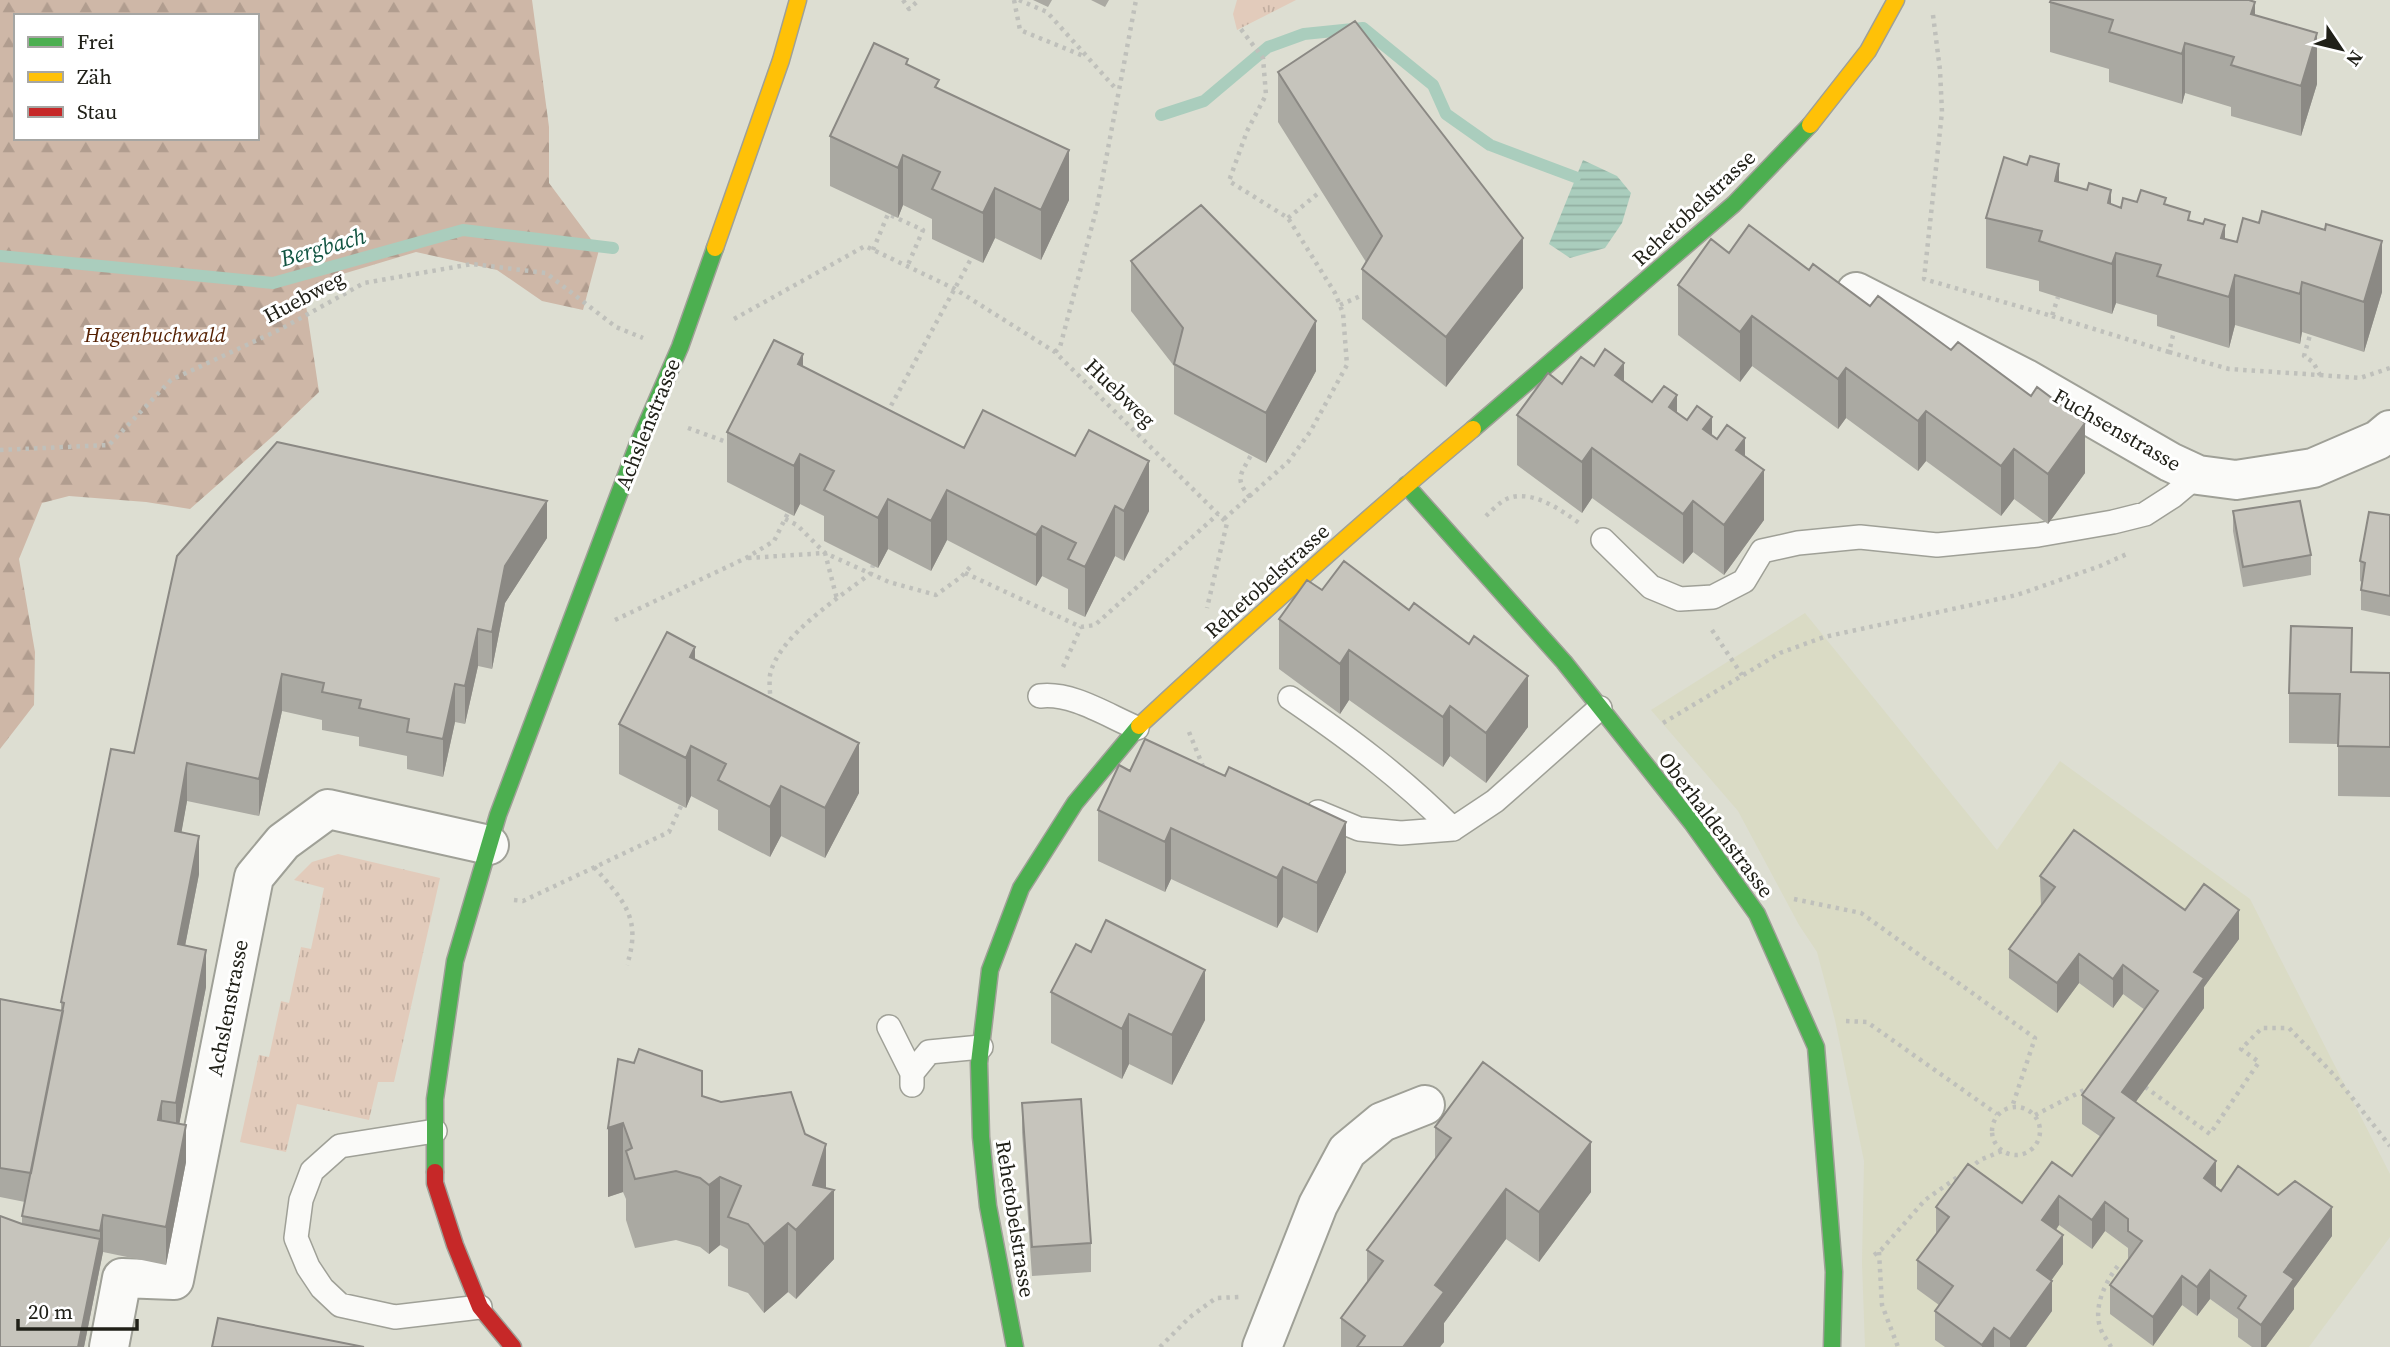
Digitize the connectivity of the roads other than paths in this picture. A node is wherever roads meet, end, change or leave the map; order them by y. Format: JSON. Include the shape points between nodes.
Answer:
{"nodes":[{"id":1,"x":798,"y":0,"type":"edge"},
{"id":2,"x":1896,"y":0,"type":"edge"},
{"id":3,"x":1856,"y":292,"type":"edge"},
{"id":4,"x":2390,"y":430,"type":"edge"},
{"id":5,"x":2198,"y":475,"type":"junction"},
{"id":6,"x":1406,"y":485,"type":"junction"},
{"id":7,"x":1603,"y":540,"type":"dead end"},
{"id":8,"x":1046,"y":695,"type":"road end"},
{"id":9,"x":1290,"y":698,"type":"dead end"},
{"id":10,"x":1600,"y":708,"type":"junction"},
{"id":11,"x":1137,"y":728,"type":"junction"},
{"id":12,"x":1302,"y":807,"type":"edge"},
{"id":13,"x":1453,"y":828,"type":"junction"},
{"id":14,"x":489,"y":845,"type":"junction"},
{"id":15,"x":889,"y":1027,"type":"dead end"},
{"id":16,"x":981,"y":1047,"type":"junction"},
{"id":17,"x":1425,"y":1105,"type":"dead end"},
{"id":18,"x":435,"y":1131,"type":"junction"},
{"id":19,"x":480,"y":1307,"type":"junction"},
{"id":20,"x":109,"y":1347,"type":"edge"},
{"id":21,"x":513,"y":1347,"type":"edge"},
{"id":22,"x":1015,"y":1347,"type":"edge"},
{"id":23,"x":1262,"y":1347,"type":"edge"},
{"id":24,"x":1832,"y":1347,"type":"edge"}],
"edges":[{"from":1,"to":14,"type":"street","name":"Achslenstrasse","via":[[680,347],[628,471]]},
{"from":2,"to":6,"type":"street","name":"Rehetobelstrasse","via":[[1868,51],[1839,90],[1734,204]]},
{"from":3,"to":5,"type":"street","name":"Fuchsenstrasse"},
{"from":4,"to":5,"type":"street","name":"Fuchsenstrasse","via":[[2378,440],[2313,468],[2236,480]]},
{"from":5,"to":7,"type":"lane","via":[[2145,514],[2113,522],[1937,545],[1860,537],[1762,551],[1744,581],[1713,597],[1679,600],[1651,587]]},
{"from":6,"to":10,"type":"street","name":"Oberhaldenstrasse"},
{"from":6,"to":11,"type":"street","name":"Rehetobelstrasse"},
{"from":8,"to":11,"type":"lane","via":[[1077,702]]},
{"from":9,"to":13,"type":"lane","via":[[1363,748]]},
{"from":10,"to":13,"type":"lane","via":[[1495,802]]},
{"from":10,"to":24,"type":"street","name":"Oberhaldenstrasse","via":[[1757,914],[1816,1048],[1834,1272]]},
{"from":11,"to":16,"type":"street","name":"Rehetobelstrasse","via":[[1075,803],[1021,888],[990,970]]},
{"from":12,"to":13,"type":"lane","via":[[1359,829],[1401,833]]},
{"from":14,"to":18,"type":"street","name":"Achslenstrasse","via":[[455,961]]},
{"from":14,"to":20,"type":"street","name":"Achslenstrasse","via":[[328,809],[283,842],[254,877],[174,1280],[122,1278]]},
{"from":15,"to":16,"type":"lane","via":[[912,1081],[929,1052]]},
{"from":16,"to":22,"type":"street","name":"Rehetobelstrasse","via":[[981,1137],[988,1206]]},
{"from":17,"to":23,"type":"street","via":[[1382,1122],[1347,1151],[1318,1205]]},
{"from":18,"to":19,"type":"street","name":"Achslenstrasse","via":[[435,1183]]},
{"from":18,"to":19,"type":"lane","via":[[340,1146],[312,1171],[301,1200],[296,1238],[307,1267],[340,1305],[395,1317]]},
{"from":19,"to":21,"type":"street","name":"Achslenstrasse"}]}
